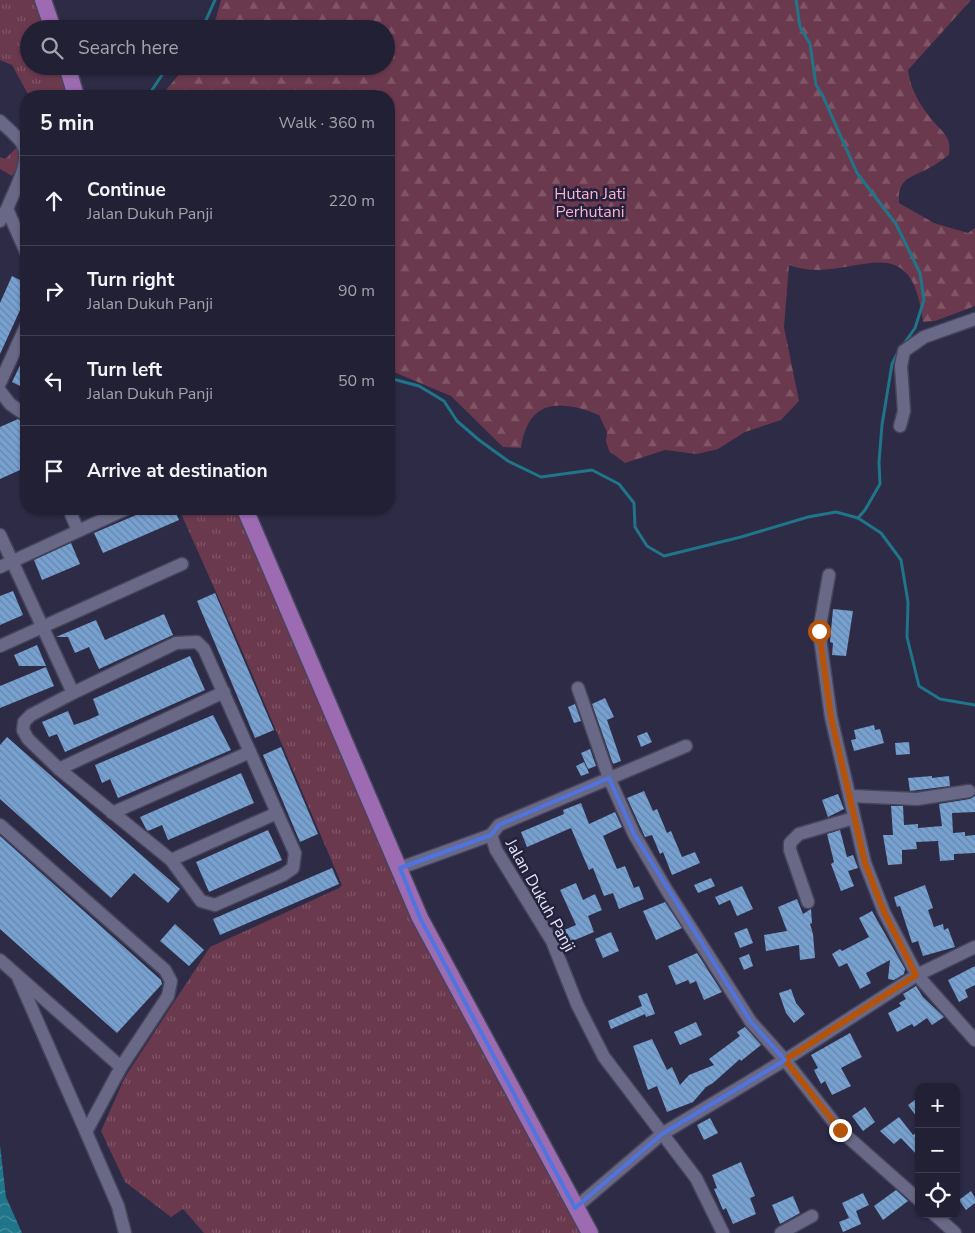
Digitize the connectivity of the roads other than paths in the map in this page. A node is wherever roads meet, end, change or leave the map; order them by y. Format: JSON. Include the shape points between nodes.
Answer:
{"nodes":[{"id":1,"x":43,"y":0,"type":"edge"},
{"id":2,"x":50,"y":20,"type":"edge"},
{"id":3,"x":70,"y":75,"type":"edge"},
{"id":4,"x":74,"y":90,"type":"edge"},
{"id":5,"x":0,"y":121,"type":"edge"},
{"id":6,"x":20,"y":143,"type":"edge"},
{"id":7,"x":20,"y":175,"type":"edge"},
{"id":8,"x":7,"y":209,"type":"junction"},
{"id":9,"x":0,"y":221,"type":"edge"},
{"id":10,"x":20,"y":238,"type":"edge"},
{"id":11,"x":975,"y":319,"type":"edge"},
{"id":12,"x":20,"y":342,"type":"edge"},
{"id":13,"x":0,"y":383,"type":"edge"},
{"id":14,"x":0,"y":391,"type":"edge"},
{"id":15,"x":20,"y":411,"type":"edge"},
{"id":16,"x":900,"y":426,"type":"dead end"},
{"id":17,"x":71,"y":515,"type":"edge"},
{"id":18,"x":113,"y":515,"type":"edge"},
{"id":19,"x":248,"y":515,"type":"edge"},
{"id":20,"x":78,"y":531,"type":"junction"},
{"id":21,"x":0,"y":535,"type":"edge"},
{"id":22,"x":182,"y":564,"type":"dead end"},
{"id":23,"x":6,"y":565,"type":"edge"},
{"id":24,"x":829,"y":575,"type":"dead end"},
{"id":25,"x":42,"y":626,"type":"junction"},
{"id":26,"x":0,"y":646,"type":"edge"},
{"id":27,"x":578,"y":688,"type":"dead end"},
{"id":28,"x":224,"y":692,"type":"junction"},
{"id":29,"x":73,"y":694,"type":"junction"},
{"id":30,"x":686,"y":746,"type":"dead end"},
{"id":31,"x":250,"y":752,"type":"junction"},
{"id":32,"x":59,"y":769,"type":"junction"},
{"id":33,"x":609,"y":778,"type":"junction"},
{"id":34,"x":969,"y":791,"type":"dead end"},
{"id":35,"x":851,"y":796,"type":"junction"},
{"id":36,"x":112,"y":813,"type":"junction"},
{"id":37,"x":277,"y":813,"type":"junction"},
{"id":38,"x":854,"y":818,"type":"junction"},
{"id":39,"x":0,"y":825,"type":"edge"},
{"id":40,"x":491,"y":835,"type":"junction"},
{"id":41,"x":171,"y":860,"type":"junction"},
{"id":42,"x":400,"y":868,"type":"junction"},
{"id":43,"x":808,"y":902,"type":"dead end"},
{"id":44,"x":975,"y":947,"type":"edge"},
{"id":45,"x":0,"y":960,"type":"edge"},
{"id":46,"x":916,"y":975,"type":"junction"},
{"id":47,"x":18,"y":977,"type":"junction"},
{"id":48,"x":975,"y":1040,"type":"edge"},
{"id":49,"x":785,"y":1060,"type":"junction"},
{"id":50,"x":121,"y":1067,"type":"junction"},
{"id":51,"x":86,"y":1132,"type":"junction"},
{"id":52,"x":662,"y":1134,"type":"junction"},
{"id":53,"x":915,"y":1196,"type":"edge"},
{"id":54,"x":575,"y":1208,"type":"junction"},
{"id":55,"x":812,"y":1216,"type":"dead end"},
{"id":56,"x":938,"y":1218,"type":"edge"},
{"id":57,"x":125,"y":1233,"type":"edge"},
{"id":58,"x":590,"y":1233,"type":"edge"},
{"id":59,"x":723,"y":1233,"type":"edge"},
{"id":60,"x":781,"y":1233,"type":"edge"},
{"id":61,"x":955,"y":1233,"type":"edge"}],
"edges":[{"from":1,"to":2,"type":"main road"},
{"from":3,"to":4,"type":"main road"},
{"from":5,"to":6,"type":"street"},
{"from":7,"to":8,"type":"street"},
{"from":8,"to":9,"type":"street"},
{"from":8,"to":10,"type":"street"},
{"from":11,"to":16,"type":"street","via":[[924,337],[904,351],[901,366],[904,411]]},
{"from":12,"to":13,"type":"street"},
{"from":14,"to":15,"type":"street"},
{"from":17,"to":20,"type":"street"},
{"from":18,"to":20,"type":"street"},
{"from":19,"to":42,"type":"main road"},
{"from":20,"to":23,"type":"street"},
{"from":21,"to":23,"type":"street"},
{"from":22,"to":25,"type":"street"},
{"from":23,"to":25,"type":"street"},
{"from":24,"to":35,"type":"street","via":[[819,631],[831,717]]},
{"from":25,"to":26,"type":"street"},
{"from":25,"to":29,"type":"street"},
{"from":27,"to":33,"type":"street"},
{"from":28,"to":29,"type":"street","via":[[204,649],[191,640],[176,643]]},
{"from":28,"to":31,"type":"street"},
{"from":28,"to":32,"type":"street"},
{"from":29,"to":32,"type":"street","via":[[31,715],[24,722],[28,739]]},
{"from":30,"to":33,"type":"street","name":"Jalan Dukuh Panji"},
{"from":31,"to":36,"type":"street"},
{"from":31,"to":37,"type":"street"},
{"from":32,"to":36,"type":"street"},
{"from":33,"to":40,"type":"street","name":"Jalan Dukuh Panji","via":[[500,825]]},
{"from":33,"to":49,"type":"street","via":[[634,834],[666,889],[751,1022]]},
{"from":34,"to":35,"type":"street","via":[[918,799]]},
{"from":35,"to":38,"type":"street"},
{"from":36,"to":41,"type":"street"},
{"from":37,"to":41,"type":"street"},
{"from":37,"to":41,"type":"street","via":[[295,853],[293,868],[284,875],[215,905],[208,905],[201,901]]},
{"from":38,"to":43,"type":"street","via":[[799,834],[790,843]]},
{"from":38,"to":46,"type":"street","via":[[865,863],[881,904]]},
{"from":39,"to":50,"type":"street","via":[[169,976],[172,988],[168,996]]},
{"from":40,"to":42,"type":"street"},
{"from":40,"to":52,"type":"street","name":"Jalan Dukuh Panji","via":[[496,850],[552,942],[577,1004],[604,1057]]},
{"from":42,"to":54,"type":"main road","via":[[420,918]]},
{"from":44,"to":46,"type":"street"},
{"from":45,"to":47,"type":"street"},
{"from":46,"to":48,"type":"street"},
{"from":46,"to":49,"type":"street"},
{"from":47,"to":50,"type":"street"},
{"from":47,"to":51,"type":"street"},
{"from":49,"to":52,"type":"street"},
{"from":49,"to":53,"type":"street","via":[[840,1130]]},
{"from":50,"to":51,"type":"street"},
{"from":51,"to":57,"type":"street","via":[[118,1206]]},
{"from":52,"to":54,"type":"street"},
{"from":52,"to":59,"type":"street","name":"Jalan Dukuh Panji","via":[[696,1178]]},
{"from":54,"to":58,"type":"main road"},
{"from":55,"to":60,"type":"street"},
{"from":56,"to":61,"type":"street"}]}
